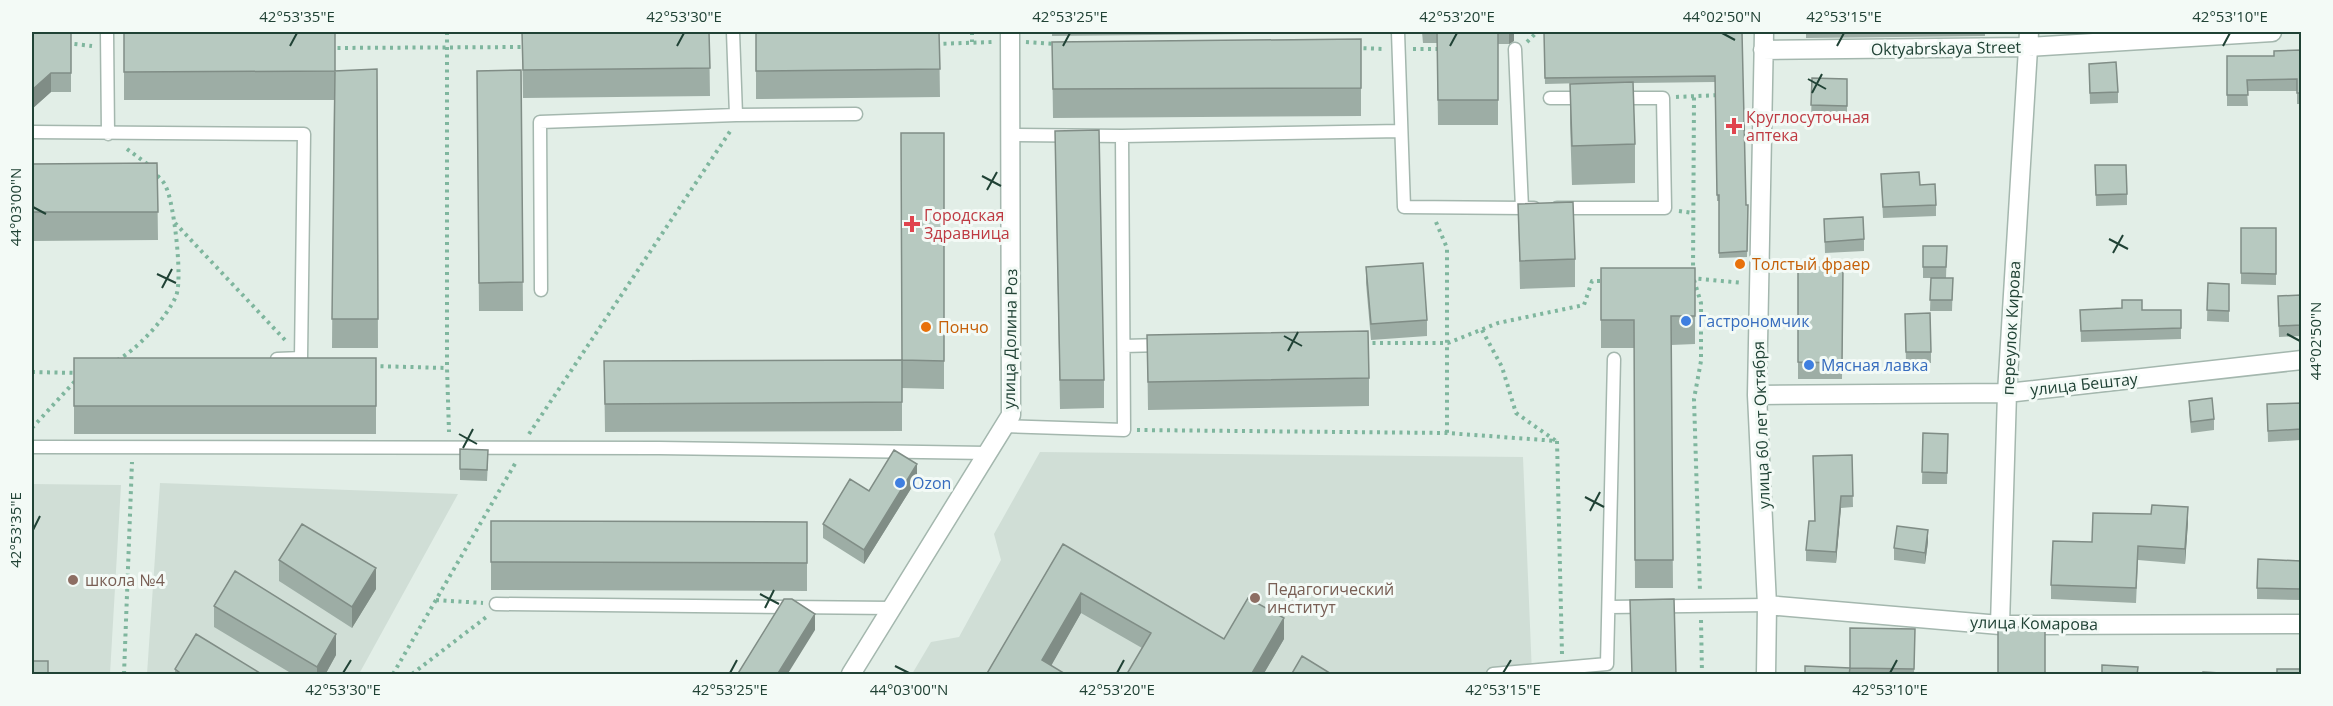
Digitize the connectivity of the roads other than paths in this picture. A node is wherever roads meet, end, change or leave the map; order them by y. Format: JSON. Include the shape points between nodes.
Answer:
{"nodes":[{"id":1,"x":107,"y":32,"type":"edge"},
{"id":2,"x":733,"y":32,"type":"edge"},
{"id":3,"x":1398,"y":32,"type":"edge"},
{"id":4,"x":2272,"y":32,"type":"edge"},
{"id":5,"x":1010,"y":36,"type":"edge"},
{"id":6,"x":2029,"y":39,"type":"edge"},
{"id":7,"x":1763,"y":41,"type":"edge"},
{"id":8,"x":1515,"y":49,"type":"road end"},
{"id":9,"x":1550,"y":98,"type":"dead end"},
{"id":10,"x":856,"y":114,"type":"dead end"},
{"id":11,"x":736,"y":115,"type":"junction"},
{"id":12,"x":1401,"y":131,"type":"junction"},
{"id":13,"x":32,"y":132,"type":"edge"},
{"id":14,"x":108,"y":134,"type":"junction"},
{"id":15,"x":1011,"y":135,"type":"junction"},
{"id":16,"x":1122,"y":136,"type":"junction"},
{"id":17,"x":1522,"y":208,"type":"junction"},
{"id":18,"x":541,"y":290,"type":"dead end"},
{"id":19,"x":1168,"y":345,"type":"edge"},
{"id":20,"x":1124,"y":346,"type":"junction"},
{"id":21,"x":266,"y":359,"type":"edge"},
{"id":22,"x":1614,"y":359,"type":"dead end"},
{"id":23,"x":2301,"y":360,"type":"edge"},
{"id":24,"x":2007,"y":393,"type":"junction"},
{"id":25,"x":1757,"y":395,"type":"junction"},
{"id":26,"x":1004,"y":426,"type":"junction"},
{"id":27,"x":32,"y":447,"type":"edge"},
{"id":28,"x":987,"y":453,"type":"junction"},
{"id":29,"x":496,"y":604,"type":"road end"},
{"id":30,"x":1767,"y":605,"type":"junction"},
{"id":31,"x":1609,"y":607,"type":"junction"},
{"id":32,"x":892,"y":608,"type":"junction"},
{"id":33,"x":2301,"y":624,"type":"edge"},
{"id":34,"x":2000,"y":625,"type":"junction"},
{"id":35,"x":1607,"y":669,"type":"edge"},
{"id":36,"x":851,"y":675,"type":"edge"},
{"id":37,"x":1493,"y":675,"type":"edge"},
{"id":38,"x":1766,"y":675,"type":"edge"}],
"edges":[{"from":1,"to":14,"type":"lane"},
{"from":2,"to":11,"type":"lane"},
{"from":3,"to":12,"type":"lane"},
{"from":4,"to":6,"type":"street","name":"Oktyabrskaya Street"},
{"from":5,"to":15,"type":"street","name":"улица Долина Роз"},
{"from":6,"to":7,"type":"street","name":"Oktyabrskaya Street"},
{"from":6,"to":24,"type":"street","name":"переулок Кирова"},
{"from":7,"to":25,"type":"street","name":"улица 60 лет Октября"},
{"from":8,"to":17,"type":"lane"},
{"from":9,"to":17,"type":"lane","via":[[1664,98],[1665,208]]},
{"from":10,"to":11,"type":"lane"},
{"from":11,"to":18,"type":"lane","via":[[540,122]]},
{"from":12,"to":16,"type":"lane"},
{"from":12,"to":17,"type":"lane","via":[[1404,207]]},
{"from":13,"to":14,"type":"lane"},
{"from":14,"to":21,"type":"lane","via":[[304,134],[301,358]]},
{"from":15,"to":16,"type":"lane"},
{"from":15,"to":26,"type":"street","name":"улица Долина Роз","via":[[1011,415]]},
{"from":16,"to":20,"type":"lane"},
{"from":19,"to":20,"type":"lane"},
{"from":20,"to":26,"type":"lane","via":[[1124,430]]},
{"from":22,"to":31,"type":"lane"},
{"from":23,"to":24,"type":"street","name":"улица Бештау"},
{"from":24,"to":25,"type":"street","name":"улица Бештау"},
{"from":24,"to":34,"type":"street","name":"переулок Кирова"},
{"from":25,"to":30,"type":"street","name":"улица 60 лет Октября"},
{"from":26,"to":28,"type":"street","name":"улица Долина Роз"},
{"from":27,"to":28,"type":"lane"},
{"from":28,"to":32,"type":"street","name":"улица Долина Роз"},
{"from":29,"to":32,"type":"lane"},
{"from":30,"to":31,"type":"lane"},
{"from":30,"to":34,"type":"street","name":"улица Комарова"},
{"from":30,"to":38,"type":"street","name":"улица 60 лет Октября"},
{"from":31,"to":35,"type":"lane"},
{"from":32,"to":36,"type":"street","name":"улица Долина Роз"},
{"from":33,"to":34,"type":"street","name":"улица Комарова"},
{"from":35,"to":37,"type":"lane"}]}
